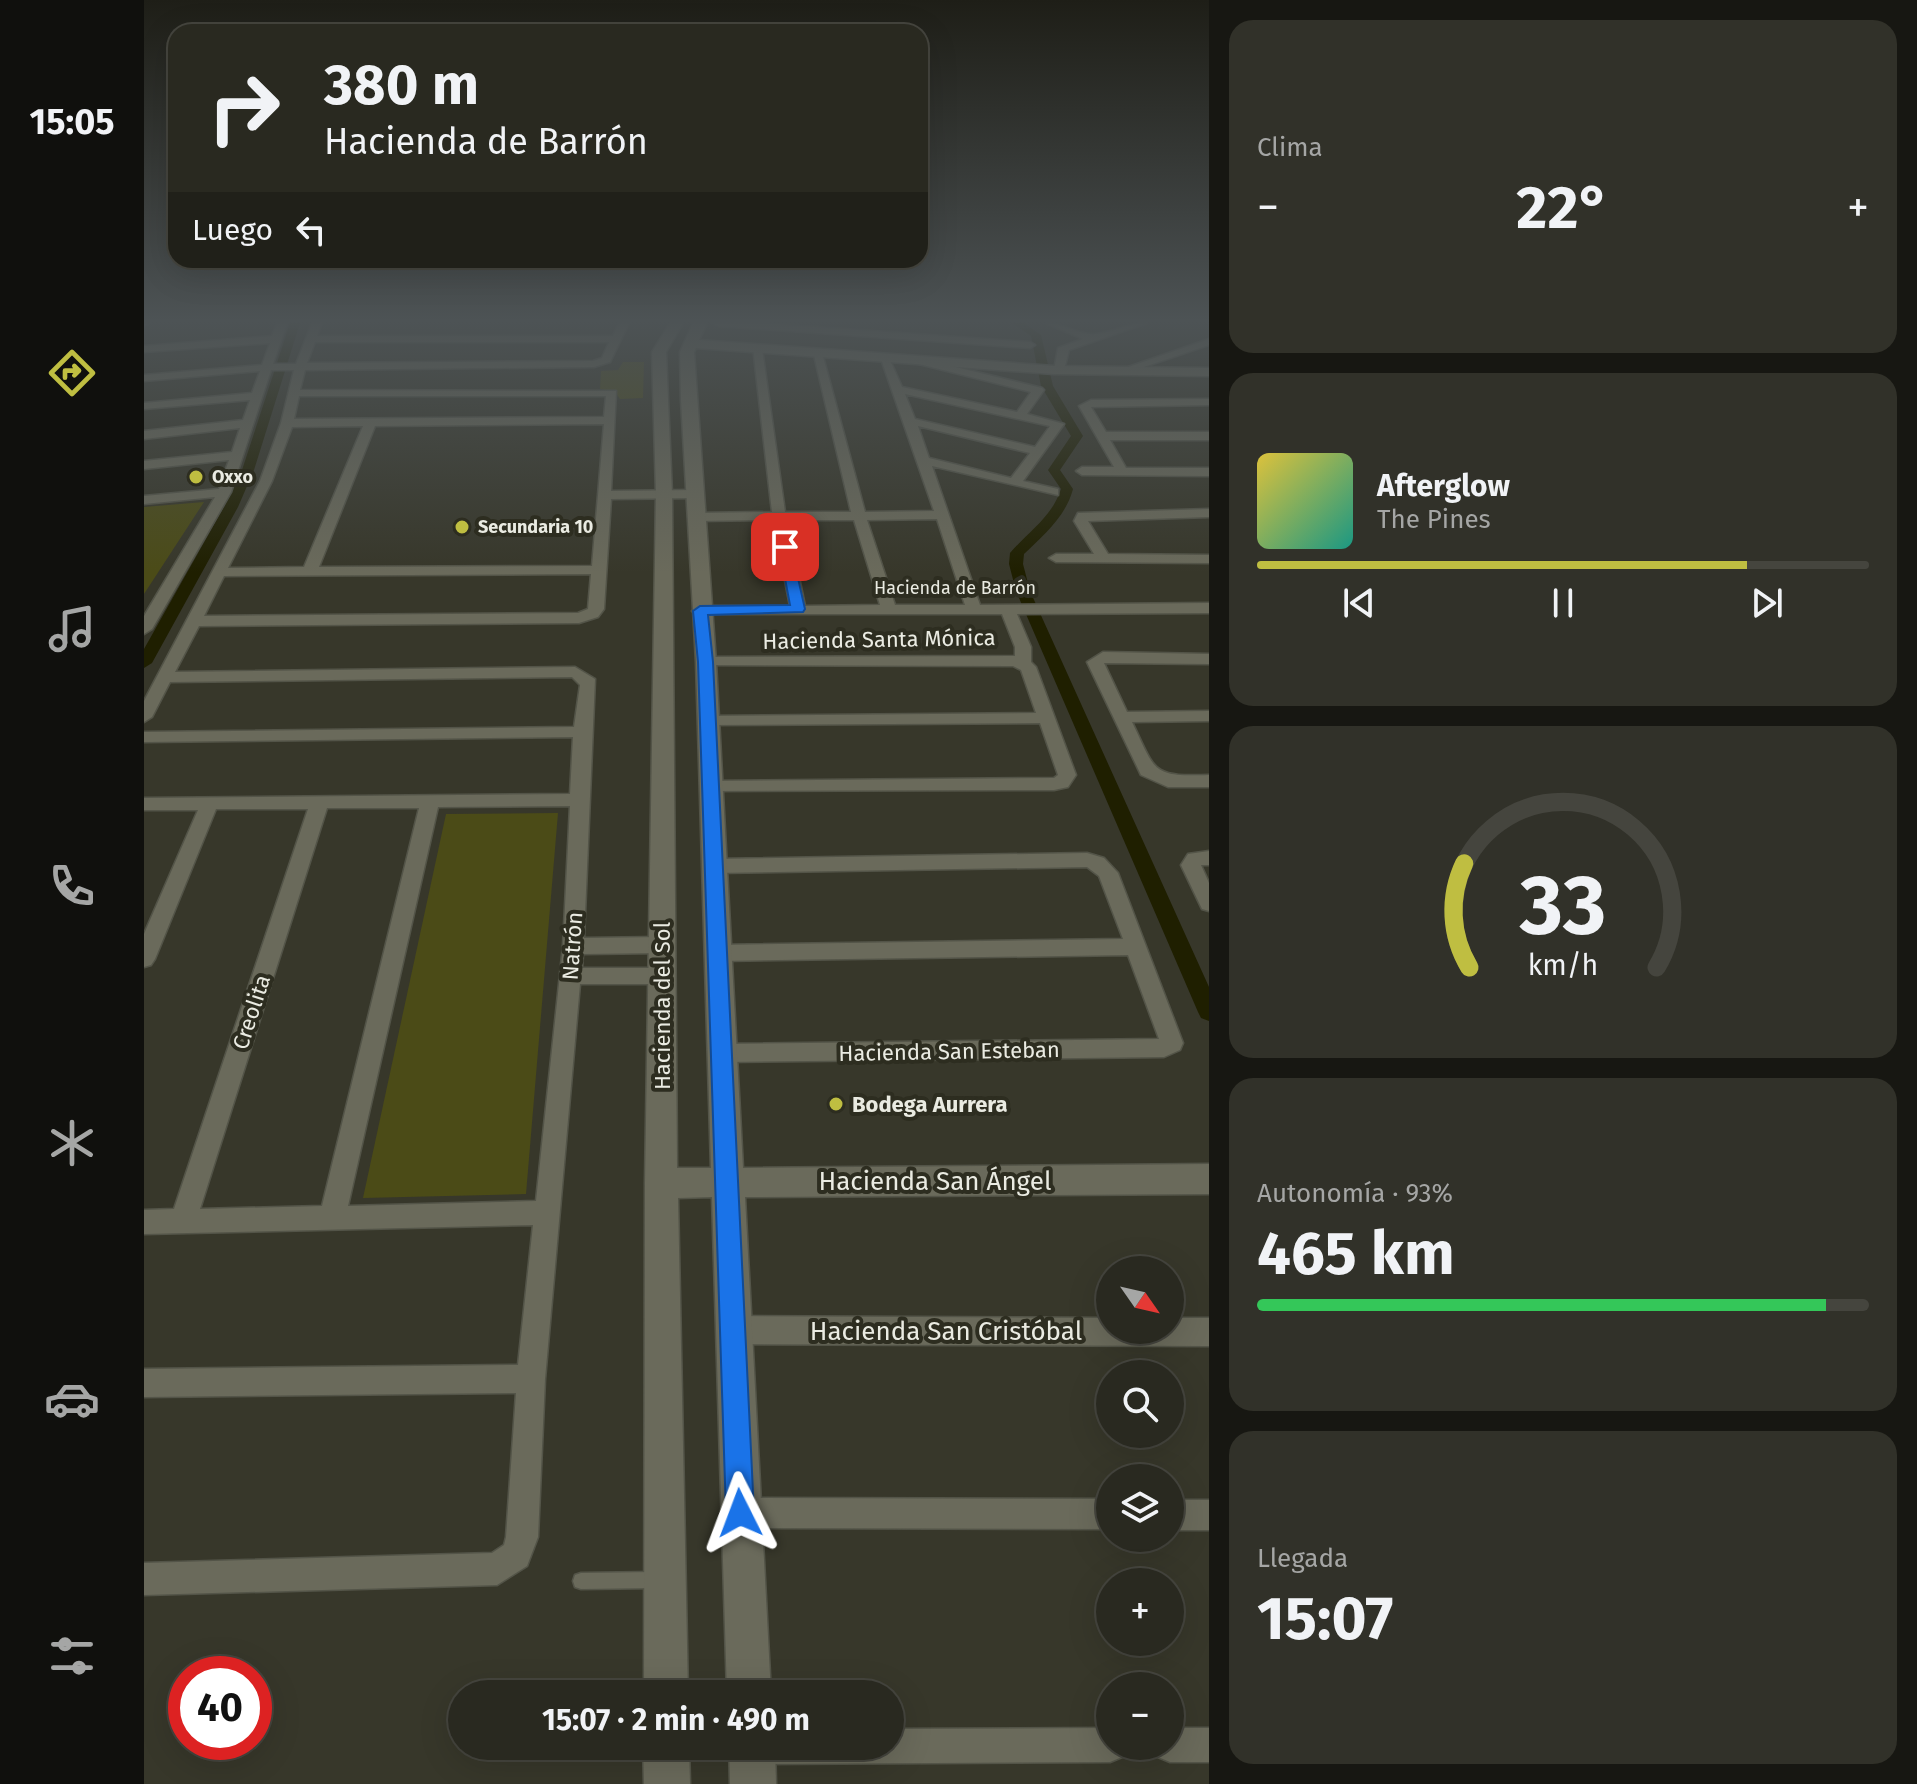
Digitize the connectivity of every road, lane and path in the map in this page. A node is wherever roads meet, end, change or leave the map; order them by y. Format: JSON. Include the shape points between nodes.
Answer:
{"nodes":[{"id":1,"x":255,"y":406,"type":"edge"},
{"id":2,"x":291,"y":406,"type":"edge"},
{"id":3,"x":612,"y":406,"type":"edge"},
{"id":4,"x":661,"y":406,"type":"edge"},
{"id":5,"x":690,"y":406,"type":"edge"},
{"id":6,"x":765,"y":406,"type":"edge"},
{"id":7,"x":831,"y":406,"type":"edge"},
{"id":8,"x":903,"y":406,"type":"edge"},
{"id":9,"x":978,"y":406,"type":"edge"},
{"id":10,"x":1026,"y":406,"type":"edge"},
{"id":11,"x":1086,"y":406,"type":"edge"},
{"id":12,"x":1020,"y":415,"type":"junction"},
{"id":13,"x":611,"y":420,"type":"junction"},
{"id":14,"x":910,"y":421,"type":"junction"},
{"id":15,"x":371,"y":422,"type":"junction"},
{"id":16,"x":250,"y":423,"type":"junction"},
{"id":17,"x":287,"y":423,"type":"junction"},
{"id":18,"x":144,"y":435,"type":"edge"},
{"id":19,"x":1103,"y":436,"type":"junction"},
{"id":20,"x":1209,"y":436,"type":"edge"},
{"id":21,"x":1038,"y":451,"type":"junction"},
{"id":22,"x":239,"y":455,"type":"junction"},
{"id":23,"x":923,"y":460,"type":"junction"},
{"id":24,"x":144,"y":465,"type":"edge"},
{"id":25,"x":1082,"y":471,"type":"dead end"},
{"id":26,"x":1122,"y":471,"type":"junction"},
{"id":27,"x":1209,"y":472,"type":"edge"},
{"id":28,"x":1015,"y":482,"type":"junction"},
{"id":29,"x":606,"y":489,"type":"junction"},
{"id":30,"x":663,"y":489,"type":"junction"},
{"id":31,"x":224,"y":492,"type":"junction"},
{"id":32,"x":1053,"y":492,"type":"dead end"},
{"id":33,"x":695,"y":498,"type":"junction"},
{"id":34,"x":144,"y":500,"type":"edge"},
{"id":35,"x":1209,"y":513,"type":"edge"},
{"id":36,"x":859,"y":515,"type":"junction"},
{"id":37,"x":942,"y":515,"type":"junction"},
{"id":38,"x":779,"y":516,"type":"junction"},
{"id":39,"x":1056,"y":558,"type":"dead end"},
{"id":40,"x":1103,"y":558,"type":"junction"},
{"id":41,"x":1209,"y":559,"type":"edge"},
{"id":42,"x":597,"y":570,"type":"junction"},
{"id":43,"x":310,"y":571,"type":"junction"},
{"id":44,"x":220,"y":572,"type":"junction"},
{"id":45,"x":888,"y":607,"type":"junction"},
{"id":46,"x":974,"y":608,"type":"junction"},
{"id":47,"x":1013,"y":608,"type":"junction"},
{"id":48,"x":1209,"y":608,"type":"edge"},
{"id":49,"x":798,"y":609,"type":"junction"},
{"id":50,"x":700,"y":611,"type":"junction"},
{"id":51,"x":196,"y":621,"type":"junction"},
{"id":52,"x":145,"y":627,"type":"edge"},
{"id":53,"x":1209,"y":659,"type":"edge"},
{"id":54,"x":706,"y":662,"type":"junction"},
{"id":55,"x":1023,"y":663,"type":"junction"},
{"id":56,"x":167,"y":677,"type":"junction"},
{"id":57,"x":1209,"y":716,"type":"edge"},
{"id":58,"x":144,"y":717,"type":"edge"},
{"id":59,"x":1121,"y":717,"type":"junction"},
{"id":60,"x":1044,"y":718,"type":"junction"},
{"id":61,"x":708,"y":721,"type":"junction"},
{"id":62,"x":582,"y":732,"type":"junction"},
{"id":63,"x":144,"y":737,"type":"edge"},
{"id":64,"x":1209,"y":781,"type":"edge"},
{"id":65,"x":711,"y":787,"type":"junction"},
{"id":66,"x":580,"y":800,"type":"junction"},
{"id":67,"x":430,"y":802,"type":"junction"},
{"id":68,"x":144,"y":804,"type":"edge"},
{"id":69,"x":319,"y":804,"type":"junction"},
{"id":70,"x":209,"y":805,"type":"junction"},
{"id":71,"x":1202,"y":858,"type":"edge"},
{"id":72,"x":714,"y":866,"type":"junction"},
{"id":73,"x":1209,"y":904,"type":"edge"},
{"id":74,"x":662,"y":945,"type":"junction"},
{"id":75,"x":573,"y":946,"type":"junction"},
{"id":76,"x":1136,"y":947,"type":"junction"},
{"id":77,"x":718,"y":953,"type":"junction"},
{"id":78,"x":144,"y":959,"type":"edge"},
{"id":79,"x":570,"y":976,"type":"junction"},
{"id":80,"x":662,"y":976,"type":"junction"},
{"id":81,"x":724,"y":1053,"type":"junction"},
{"id":82,"x":1209,"y":1179,"type":"edge"},
{"id":83,"x":661,"y":1183,"type":"junction"},
{"id":84,"x":727,"y":1183,"type":"junction"},
{"id":85,"x":548,"y":1213,"type":"junction"},
{"id":86,"x":332,"y":1218,"type":"junction"},
{"id":87,"x":183,"y":1221,"type":"junction"},
{"id":88,"x":144,"y":1222,"type":"edge"},
{"id":89,"x":732,"y":1330,"type":"junction"},
{"id":90,"x":1209,"y":1332,"type":"edge"},
{"id":91,"x":531,"y":1379,"type":"junction"},
{"id":92,"x":144,"y":1383,"type":"edge"},
{"id":93,"x":740,"y":1513,"type":"junction"},
{"id":94,"x":1096,"y":1514,"type":"edge"},
{"id":95,"x":1184,"y":1515,"type":"edge"},
{"id":96,"x":1209,"y":1515,"type":"edge"},
{"id":97,"x":144,"y":1579,"type":"edge"},
{"id":98,"x":665,"y":1580,"type":"junction"},
{"id":99,"x":581,"y":1581,"type":"dead end"},
{"id":100,"x":666,"y":1680,"type":"edge"},
{"id":101,"x":748,"y":1680,"type":"edge"},
{"id":102,"x":1096,"y":1745,"type":"edge"},
{"id":103,"x":1184,"y":1745,"type":"edge"},
{"id":104,"x":1209,"y":1745,"type":"edge"},
{"id":105,"x":904,"y":1746,"type":"edge"},
{"id":106,"x":666,"y":1760,"type":"edge"},
{"id":107,"x":752,"y":1760,"type":"edge"},
{"id":108,"x":667,"y":1784,"type":"edge"},
{"id":109,"x":753,"y":1784,"type":"edge"}],
"edges":[{"from":1,"to":16,"type":"street"},
{"from":2,"to":17,"type":"street"},
{"from":3,"to":13,"type":"street"},
{"from":4,"to":30,"type":"street","name":"Hacienda del Sol"},
{"from":5,"to":33,"type":"street"},
{"from":6,"to":38,"type":"street"},
{"from":7,"to":36,"type":"street"},
{"from":8,"to":14,"type":"street"},
{"from":9,"to":12,"type":"street"},
{"from":10,"to":12,"type":"street"},
{"from":11,"to":19,"type":"street"},
{"from":12,"to":21,"type":"street","via":[[1058,424]]},
{"from":13,"to":15,"type":"street"},
{"from":13,"to":29,"type":"street"},
{"from":14,"to":21,"type":"street"},
{"from":14,"to":23,"type":"street"},
{"from":15,"to":17,"type":"street"},
{"from":15,"to":43,"type":"street"},
{"from":16,"to":18,"type":"street"},
{"from":16,"to":22,"type":"street"},
{"from":17,"to":44,"type":"street","via":[[266,481]]},
{"from":19,"to":20,"type":"street"},
{"from":19,"to":26,"type":"street"},
{"from":21,"to":28,"type":"street"},
{"from":22,"to":24,"type":"street"},
{"from":22,"to":31,"type":"street"},
{"from":23,"to":28,"type":"street"},
{"from":23,"to":37,"type":"street"},
{"from":25,"to":26,"type":"street"},
{"from":26,"to":27,"type":"street"},
{"from":28,"to":32,"type":"street"},
{"from":29,"to":30,"type":"street"},
{"from":29,"to":42,"type":"street"},
{"from":30,"to":33,"type":"street"},
{"from":30,"to":74,"type":"street","name":"Hacienda del Sol"},
{"from":31,"to":34,"type":"street"},
{"from":31,"to":52,"type":"street"},
{"from":33,"to":38,"type":"street"},
{"from":33,"to":50,"type":"street"},
{"from":35,"to":40,"type":"street","via":[[1083,516]]},
{"from":36,"to":37,"type":"street"},
{"from":36,"to":38,"type":"street"},
{"from":36,"to":45,"type":"street"},
{"from":37,"to":46,"type":"street"},
{"from":38,"to":49,"type":"street"},
{"from":39,"to":40,"type":"street"},
{"from":40,"to":41,"type":"street"},
{"from":42,"to":43,"type":"street"},
{"from":42,"to":51,"type":"street","via":[[596,609],[579,618]]},
{"from":43,"to":44,"type":"street"},
{"from":44,"to":51,"type":"street"},
{"from":45,"to":46,"type":"street","name":"Hacienda de Barrón"},
{"from":45,"to":49,"type":"street","name":"Hacienda de Barrón"},
{"from":46,"to":47,"type":"street","name":"Hacienda de Barrón"},
{"from":47,"to":48,"type":"street","name":"Hacienda de Barrón"},
{"from":47,"to":55,"type":"street"},
{"from":49,"to":50,"type":"street","name":"Hacienda de Barrón"},
{"from":50,"to":54,"type":"street"},
{"from":51,"to":56,"type":"street"},
{"from":53,"to":59,"type":"street","via":[[1097,659],[1095,666]]},
{"from":54,"to":55,"type":"street","name":"Hacienda Santa Mónica"},
{"from":54,"to":61,"type":"street"},
{"from":55,"to":60,"type":"street","name":"Hacienda Santa Mónica"},
{"from":56,"to":58,"type":"street"},
{"from":56,"to":62,"type":"street","name":"Natrón","via":[[575,672],[587,679]]},
{"from":57,"to":59,"type":"street"},
{"from":59,"to":64,"type":"street","via":[[1147,771],[1158,779]]},
{"from":60,"to":61,"type":"street"},
{"from":60,"to":65,"type":"street","name":"Hacienda Santa Mónica","via":[[1067,775],[1054,784]]},
{"from":61,"to":65,"type":"street"},
{"from":62,"to":63,"type":"street"},
{"from":62,"to":66,"type":"street","name":"Natrón"},
{"from":65,"to":72,"type":"street"},
{"from":66,"to":67,"type":"street"},
{"from":66,"to":75,"type":"street","name":"Natrón"},
{"from":67,"to":69,"type":"street"},
{"from":67,"to":86,"type":"street"},
{"from":68,"to":70,"type":"street"},
{"from":69,"to":70,"type":"street"},
{"from":69,"to":87,"type":"street","name":"Creolita"},
{"from":70,"to":78,"type":"street"},
{"from":71,"to":73,"type":"street","via":[[1191,865]]},
{"from":72,"to":76,"type":"street","via":[[1087,860],[1108,873]]},
{"from":72,"to":77,"type":"street"},
{"from":74,"to":75,"type":"street"},
{"from":74,"to":80,"type":"street","name":"Hacienda del Sol"},
{"from":75,"to":79,"type":"street","name":"Natrón"},
{"from":76,"to":77,"type":"street"},
{"from":76,"to":81,"type":"street","name":"Hacienda San Esteban","via":[[1172,1043],[1164,1048]]},
{"from":77,"to":81,"type":"street"},
{"from":79,"to":80,"type":"street"},
{"from":79,"to":85,"type":"street","name":"Natrón"},
{"from":80,"to":83,"type":"street","name":"Hacienda del Sol"},
{"from":81,"to":84,"type":"street"},
{"from":82,"to":84,"type":"street","name":"Hacienda San Ángel"},
{"from":83,"to":84,"type":"street","name":"Hacienda San Ángel"},
{"from":83,"to":98,"type":"street","name":"Hacienda del Sol"},
{"from":84,"to":89,"type":"street"},
{"from":85,"to":86,"type":"street"},
{"from":85,"to":91,"type":"street","name":"Natrón"},
{"from":86,"to":87,"type":"street"},
{"from":87,"to":88,"type":"street"},
{"from":89,"to":90,"type":"street","name":"Hacienda San Cristóbal"},
{"from":89,"to":93,"type":"street"},
{"from":91,"to":92,"type":"street"},
{"from":91,"to":97,"type":"street","name":"Natrón","via":[[522,1537],[516,1555],[497,1569]]},
{"from":93,"to":94,"type":"street"},
{"from":93,"to":101,"type":"street"},
{"from":95,"to":96,"type":"street"},
{"from":98,"to":99,"type":"lane"},
{"from":98,"to":100,"type":"street","name":"Hacienda del Sol"},
{"from":102,"to":105,"type":"street"},
{"from":103,"to":104,"type":"street"},
{"from":106,"to":108,"type":"street"},
{"from":107,"to":109,"type":"street"}]}
